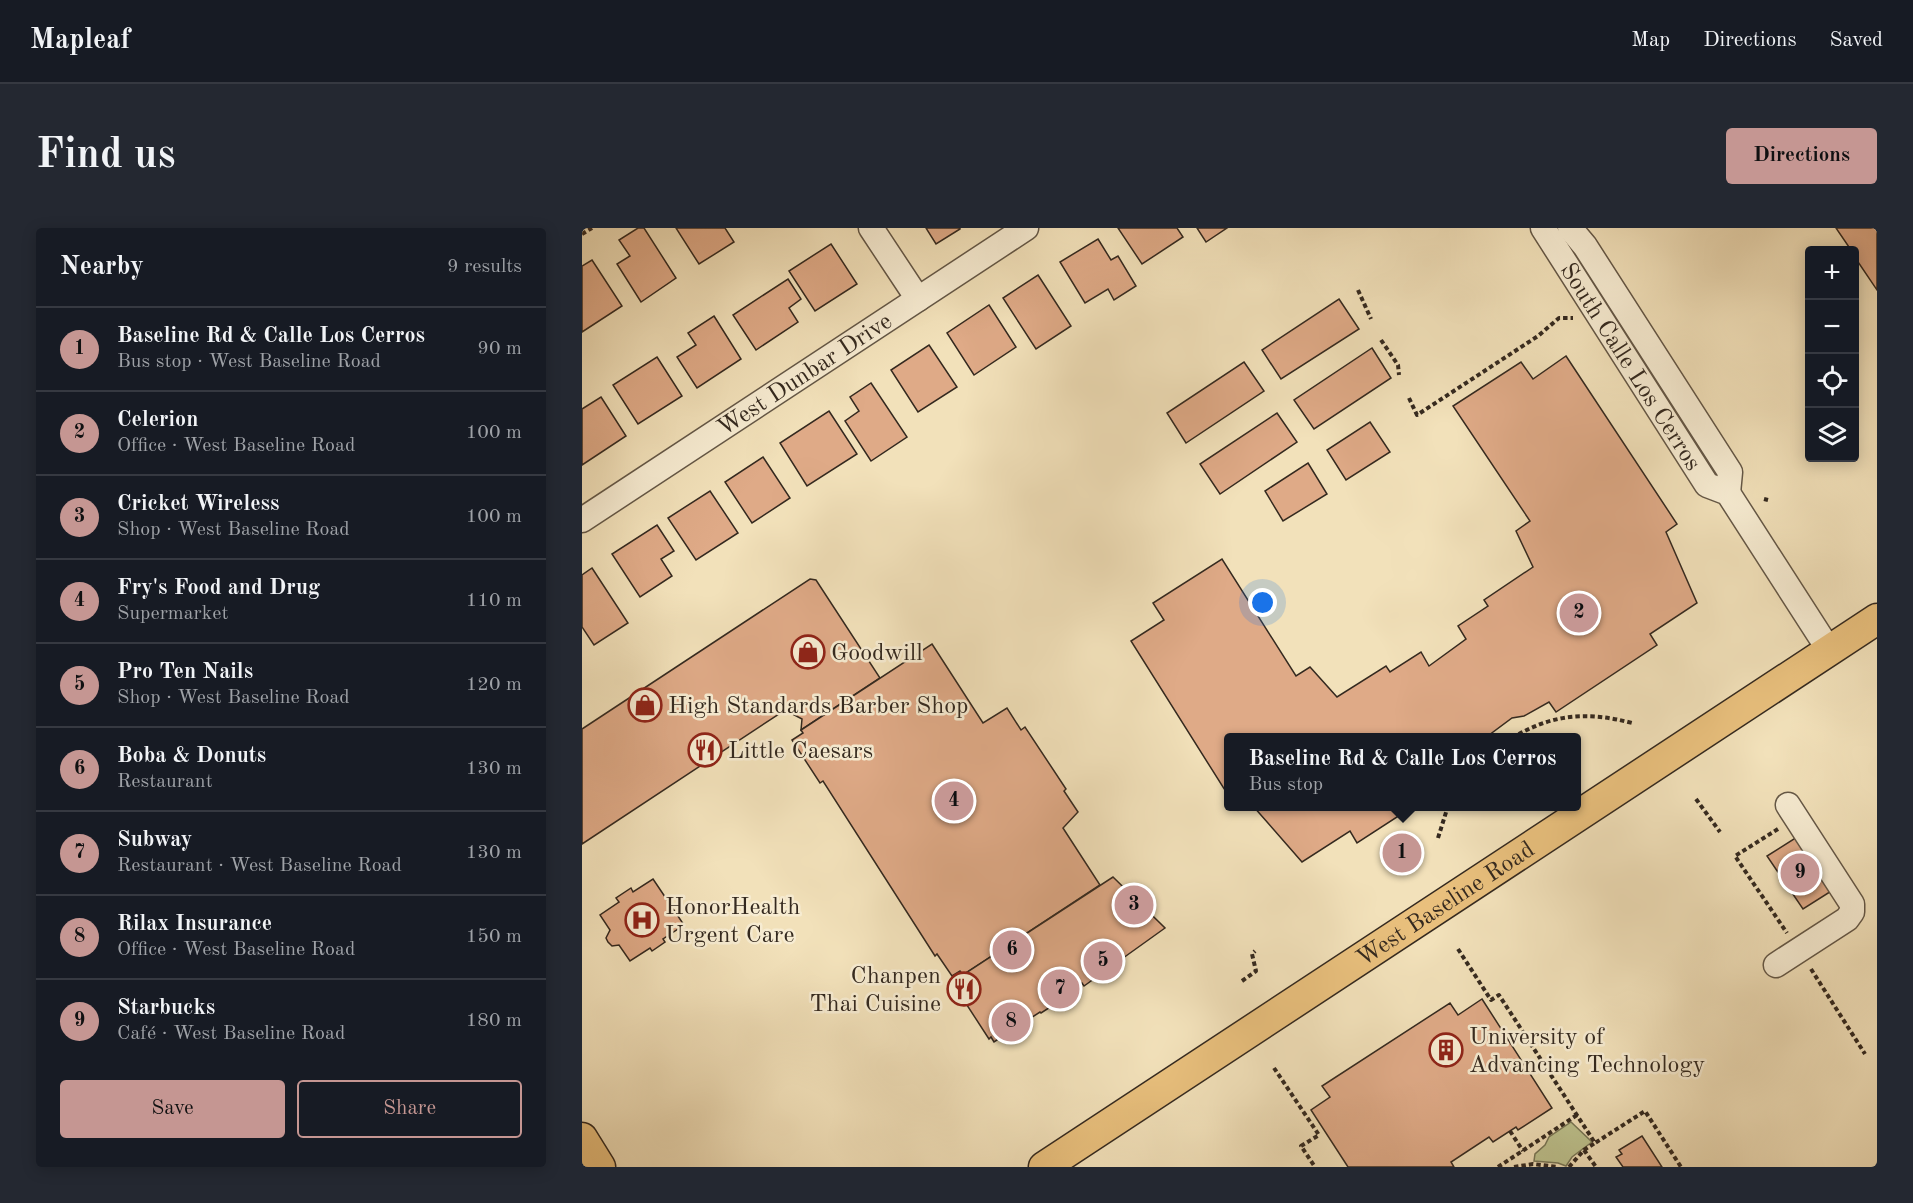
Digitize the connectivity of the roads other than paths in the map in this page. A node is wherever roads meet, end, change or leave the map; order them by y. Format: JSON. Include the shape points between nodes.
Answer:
{"nodes":[{"id":1,"x":871,"y":228,"type":"edge"},
{"id":2,"x":1026,"y":228,"type":"edge"},
{"id":3,"x":1543,"y":228,"type":"edge"},
{"id":4,"x":1570,"y":228,"type":"edge"},
{"id":5,"x":1573,"y":276,"type":"junction"},
{"id":6,"x":918,"y":299,"type":"junction"},
{"id":7,"x":1639,"y":330,"type":"junction"},
{"id":8,"x":1643,"y":384,"type":"junction"},
{"id":9,"x":1728,"y":493,"type":"junction"},
{"id":10,"x":582,"y":520,"type":"edge"},
{"id":11,"x":1877,"y":619,"type":"edge"},
{"id":12,"x":1829,"y":650,"type":"junction"},
{"id":13,"x":1788,"y":814,"type":"road end"},
{"id":14,"x":1776,"y":966,"type":"dead end"},
{"id":15,"x":582,"y":1138,"type":"edge"},
{"id":16,"x":600,"y":1167,"type":"edge"},
{"id":17,"x":1044,"y":1167,"type":"edge"}],
"edges":[{"from":1,"to":6,"type":"street"},
{"from":2,"to":6,"type":"street","name":"West Dunbar Drive"},
{"from":3,"to":5,"type":"street","name":"South Calle Los Cerros"},
{"from":4,"to":7,"type":"street","name":"South Calle Los Cerros","via":[[1586,246]]},
{"from":5,"to":7,"type":"street","via":[[1592,281],[1611,308]]},
{"from":5,"to":8,"type":"street","name":"South Calle Los Cerros"},
{"from":6,"to":10,"type":"street","name":"West Dunbar Drive"},
{"from":7,"to":8,"type":"street"},
{"from":7,"to":9,"type":"street","name":"South Calle Los Cerros","via":[[1730,472]]},
{"from":8,"to":9,"type":"street","name":"South Calle Los Cerros","via":[[1707,485]]},
{"from":9,"to":12,"type":"street","name":"South Calle Los Cerros"},
{"from":11,"to":12,"type":"main road","name":"West Baseline Road"},
{"from":12,"to":17,"type":"main road","name":"West Baseline Road"},
{"from":13,"to":14,"type":"street","via":[[1852,904],[1852,912]]},
{"from":15,"to":16,"type":"main road"}]}
